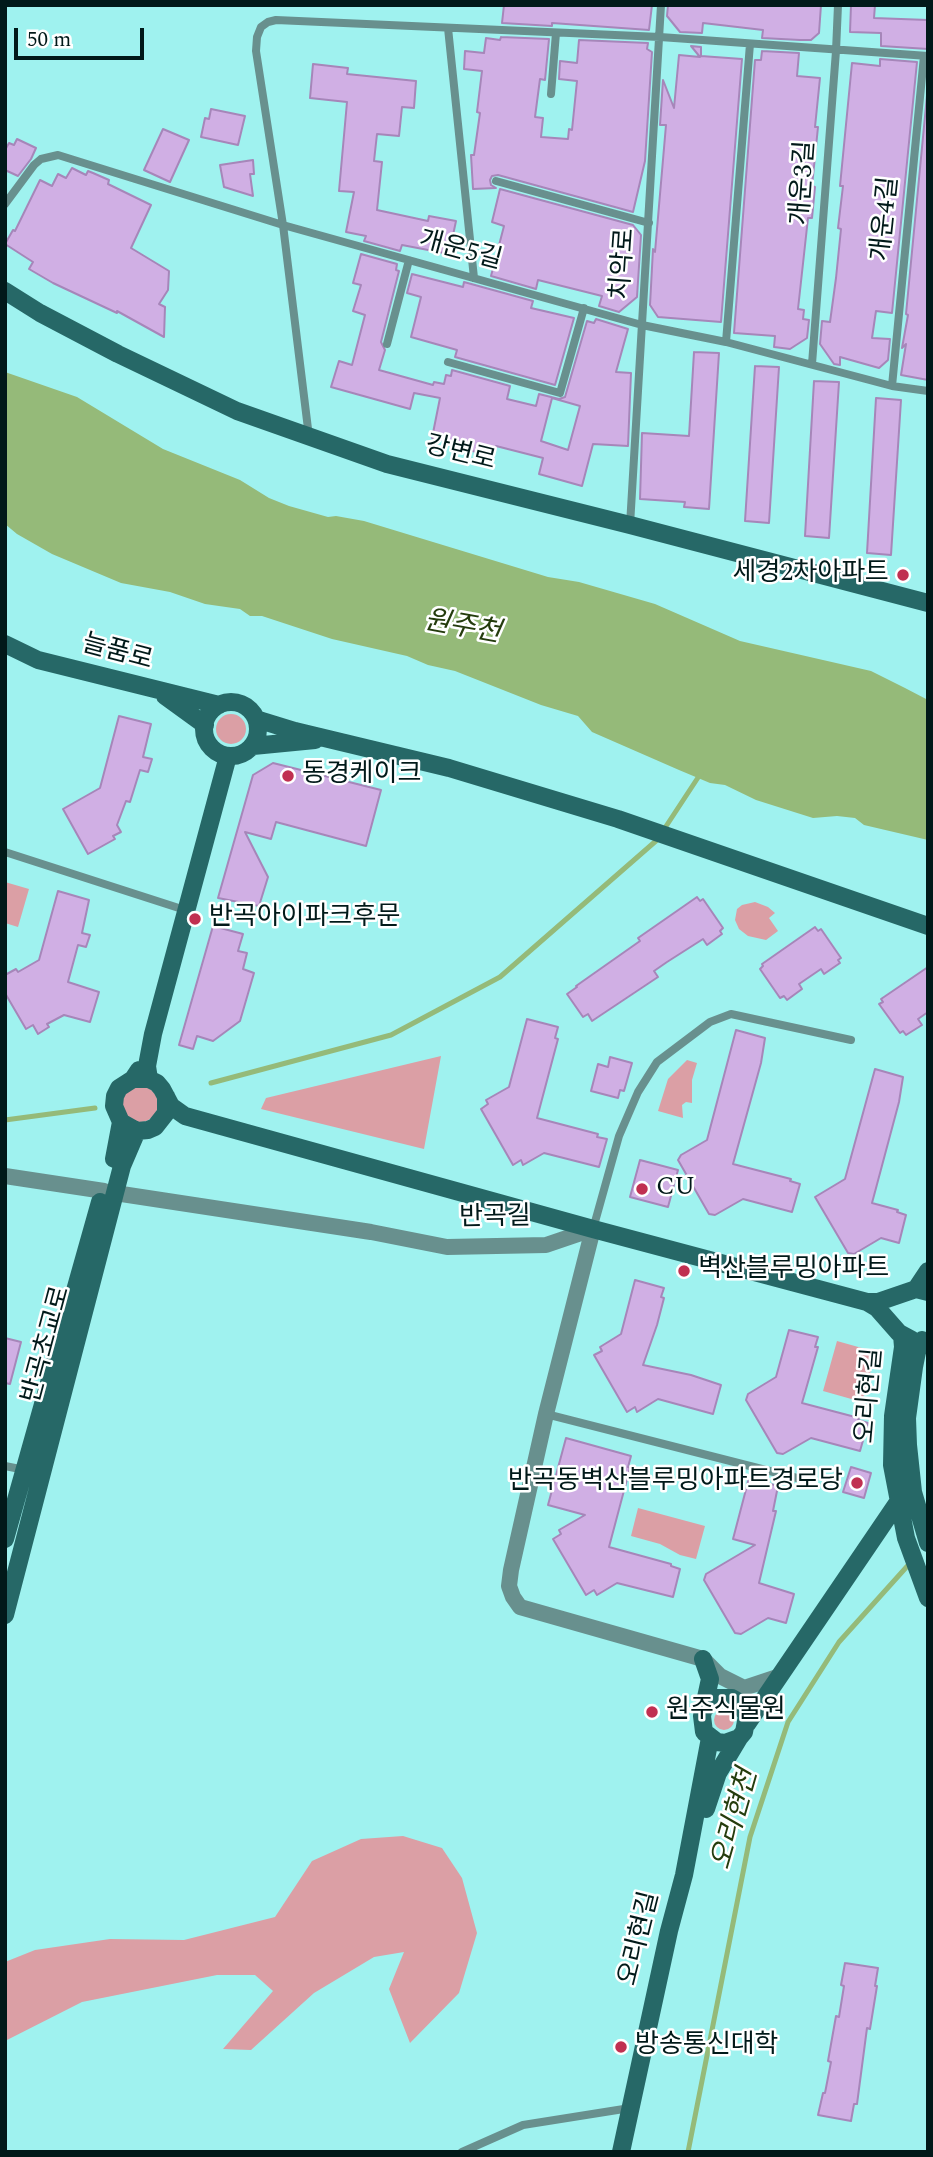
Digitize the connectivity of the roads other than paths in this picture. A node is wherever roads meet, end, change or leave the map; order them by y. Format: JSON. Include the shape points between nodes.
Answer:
{"nodes":[{"id":1,"x":661,"y":5,"type":"edge"},
{"id":2,"x":838,"y":5,"type":"edge"},
{"id":3,"x":448,"y":28,"type":"junction"},
{"id":4,"x":556,"y":33,"type":"junction"},
{"id":5,"x":660,"y":37,"type":"junction"},
{"id":6,"x":750,"y":44,"type":"junction"},
{"id":7,"x":836,"y":51,"type":"junction"},
{"id":8,"x":926,"y":56,"type":"edge"},
{"id":9,"x":551,"y":94,"type":"dead end"},
{"id":10,"x":496,"y":181,"type":"dead end"},
{"id":11,"x":5,"y":204,"type":"edge"},
{"id":12,"x":649,"y":223,"type":"junction"},
{"id":13,"x":283,"y":225,"type":"junction"},
{"id":14,"x":409,"y":260,"type":"junction"},
{"id":15,"x":474,"y":278,"type":"junction"},
{"id":16,"x":5,"y":291,"type":"edge"},
{"id":17,"x":584,"y":309,"type":"junction"},
{"id":18,"x":642,"y":325,"type":"junction"},
{"id":19,"x":726,"y":342,"type":"junction"},
{"id":20,"x":387,"y":344,"type":"dead end"},
{"id":21,"x":448,"y":362,"type":"dead end"},
{"id":22,"x":812,"y":364,"type":"junction"},
{"id":23,"x":892,"y":386,"type":"junction"},
{"id":24,"x":928,"y":391,"type":"edge"},
{"id":25,"x":309,"y":437,"type":"junction"},
{"id":26,"x":630,"y":525,"type":"junction"},
{"id":27,"x":928,"y":603,"type":"edge"},
{"id":28,"x":5,"y":644,"type":"edge"},
{"id":29,"x":160,"y":692,"type":"junction"},
{"id":30,"x":219,"y":705,"type":"junction"},
{"id":31,"x":256,"y":719,"type":"junction"},
{"id":32,"x":205,"y":724,"type":"junction"},
{"id":33,"x":329,"y":739,"type":"junction"},
{"id":34,"x":253,"y":746,"type":"junction"},
{"id":35,"x":228,"y":756,"type":"junction"},
{"id":36,"x":5,"y":852,"type":"edge"},
{"id":37,"x":185,"y":910,"type":"junction"},
{"id":38,"x":928,"y":926,"type":"edge"},
{"id":39,"x":851,"y":1040,"type":"dead end"},
{"id":40,"x":141,"y":1079,"type":"junction"},
{"id":41,"x":166,"y":1097,"type":"junction"},
{"id":42,"x":185,"y":1116,"type":"junction"},
{"id":43,"x":161,"y":1121,"type":"junction"},
{"id":44,"x":129,"y":1127,"type":"junction"},
{"id":45,"x":5,"y":1176,"type":"edge"},
{"id":46,"x":109,"y":1192,"type":"junction"},
{"id":47,"x":593,"y":1229,"type":"junction"},
{"id":48,"x":928,"y":1271,"type":"edge"},
{"id":49,"x":915,"y":1292,"type":"edge"},
{"id":50,"x":867,"y":1302,"type":"junction"},
{"id":51,"x":898,"y":1331,"type":"junction"},
{"id":52,"x":925,"y":1339,"type":"edge"},
{"id":53,"x":546,"y":1414,"type":"junction"},
{"id":54,"x":5,"y":1466,"type":"edge"},
{"id":55,"x":25,"y":1470,"type":"junction"},
{"id":56,"x":801,"y":1479,"type":"dead end"},
{"id":57,"x":899,"y":1509,"type":"junction"},
{"id":58,"x":5,"y":1539,"type":"edge"},
{"id":59,"x":928,"y":1543,"type":"edge"},
{"id":60,"x":928,"y":1598,"type":"edge"},
{"id":61,"x":5,"y":1615,"type":"edge"},
{"id":62,"x":704,"y":1659,"type":"junction"},
{"id":63,"x":777,"y":1677,"type":"junction"},
{"id":64,"x":738,"y":1693,"type":"junction"},
{"id":65,"x":704,"y":1709,"type":"junction"},
{"id":66,"x":743,"y":1731,"type":"junction"},
{"id":67,"x":710,"y":1738,"type":"junction"},
{"id":68,"x":684,"y":1875,"type":"junction"},
{"id":69,"x":630,"y":2108,"type":"junction"},
{"id":70,"x":462,"y":2152,"type":"edge"},
{"id":71,"x":621,"y":2152,"type":"edge"}],
"edges":[{"from":1,"to":5,"type":"lane","name":"치악로"},
{"from":2,"to":7,"type":"lane","name":"개운3길"},
{"from":3,"to":4,"type":"lane","name":"개운4길"},
{"from":3,"to":13,"type":"lane","name":"개운4길","via":[[276,20],[261,27],[256,51]]},
{"from":3,"to":15,"type":"lane"},
{"from":4,"to":5,"type":"lane","name":"개운4길"},
{"from":4,"to":9,"type":"lane"},
{"from":5,"to":6,"type":"lane","name":"개운4길"},
{"from":5,"to":12,"type":"lane","name":"치악로"},
{"from":6,"to":7,"type":"lane","name":"개운4길"},
{"from":6,"to":19,"type":"lane"},
{"from":7,"to":8,"type":"lane","name":"개운4길"},
{"from":7,"to":22,"type":"lane","name":"개운3길"},
{"from":8,"to":23,"type":"lane","name":"개운4길"},
{"from":10,"to":12,"type":"lane"},
{"from":11,"to":13,"type":"lane","name":"개운5길","via":[[34,165],[58,155]]},
{"from":12,"to":18,"type":"lane","name":"치악로"},
{"from":13,"to":14,"type":"lane","name":"개운5길"},
{"from":13,"to":25,"type":"lane"},
{"from":14,"to":15,"type":"lane","name":"개운5길"},
{"from":14,"to":20,"type":"lane"},
{"from":15,"to":17,"type":"lane","name":"개운5길"},
{"from":16,"to":25,"type":"street","name":"강변로","via":[[201,394]]},
{"from":17,"to":18,"type":"lane","name":"개운5길"},
{"from":17,"to":21,"type":"lane","via":[[560,393]]},
{"from":18,"to":19,"type":"lane","name":"개운5길"},
{"from":18,"to":26,"type":"lane","name":"치악로"},
{"from":19,"to":22,"type":"lane","name":"개운5길"},
{"from":22,"to":23,"type":"lane","name":"개운5길"},
{"from":23,"to":24,"type":"lane","name":"개운5길"},
{"from":25,"to":26,"type":"street","name":"강변로","via":[[387,464]]},
{"from":26,"to":27,"type":"street","name":"강변로"},
{"from":28,"to":29,"type":"street","name":"늘품로","via":[[38,660]]},
{"from":29,"to":30,"type":"street","name":"늘품로"},
{"from":29,"to":32,"type":"street"},
{"from":30,"to":31,"type":"street","via":[[244,706]]},
{"from":30,"to":32,"type":"street"},
{"from":31,"to":33,"type":"street"},
{"from":31,"to":34,"type":"street"},
{"from":32,"to":35,"type":"street","via":[[212,748]]},
{"from":33,"to":34,"type":"street"},
{"from":33,"to":38,"type":"street","via":[[449,768],[618,819]]},
{"from":34,"to":35,"type":"street"},
{"from":35,"to":37,"type":"street"},
{"from":36,"to":37,"type":"lane"},
{"from":37,"to":40,"type":"street"},
{"from":39,"to":47,"type":"lane","via":[[731,1014],[710,1022],[657,1062],[638,1092],[619,1136]]},
{"from":40,"to":41,"type":"street","via":[[162,1089]]},
{"from":40,"to":44,"type":"street","via":[[119,1088],[115,1097],[114,1106]]},
{"from":41,"to":42,"type":"street"},
{"from":41,"to":43,"type":"street"},
{"from":42,"to":43,"type":"street"},
{"from":42,"to":47,"type":"street"},
{"from":43,"to":44,"type":"street","via":[[149,1130]]},
{"from":44,"to":46,"type":"street","name":"반곡초교로","via":[[122,1166]]},
{"from":45,"to":46,"type":"street","name":"반곡길"},
{"from":46,"to":47,"type":"street","name":"반곡길","via":[[447,1247],[546,1245]]},
{"from":46,"to":55,"type":"street","name":"반곡초교로"},
{"from":46,"to":61,"type":"street","name":"반곡초교로"},
{"from":47,"to":50,"type":"street"},
{"from":47,"to":53,"type":"street"},
{"from":48,"to":49,"type":"street"},
{"from":49,"to":50,"type":"street"},
{"from":49,"to":51,"type":"street","name":"오리현길","via":[[892,1310]]},
{"from":50,"to":51,"type":"street"},
{"from":51,"to":52,"type":"street","via":[[914,1340]]},
{"from":51,"to":57,"type":"street","name":"오리현길","via":[[903,1348],[891,1442]]},
{"from":52,"to":59,"type":"street","name":"오리현길","via":[[917,1352],[907,1418],[913,1492]]},
{"from":53,"to":56,"type":"lane"},
{"from":53,"to":62,"type":"street","via":[[510,1578],[509,1586],[520,1607]]},
{"from":54,"to":55,"type":"lane"},
{"from":55,"to":58,"type":"street","name":"반곡초교로"},
{"from":57,"to":60,"type":"street","name":"오리현길"},
{"from":57,"to":63,"type":"street"},
{"from":62,"to":64,"type":"street"},
{"from":62,"to":65,"type":"street","via":[[709,1679]]},
{"from":63,"to":64,"type":"street"},
{"from":63,"to":66,"type":"street"},
{"from":64,"to":65,"type":"street","via":[[716,1698]]},
{"from":64,"to":66,"type":"street","via":[[744,1709]]},
{"from":65,"to":67,"type":"street","via":[[702,1724]]},
{"from":66,"to":67,"type":"street","via":[[725,1743]]},
{"from":66,"to":68,"type":"street","via":[[718,1773]]},
{"from":67,"to":68,"type":"street","name":"오리현길"},
{"from":68,"to":69,"type":"street","name":"오리현길"},
{"from":69,"to":70,"type":"lane","via":[[523,2125]]},
{"from":69,"to":71,"type":"street","name":"오리현길"}]}
